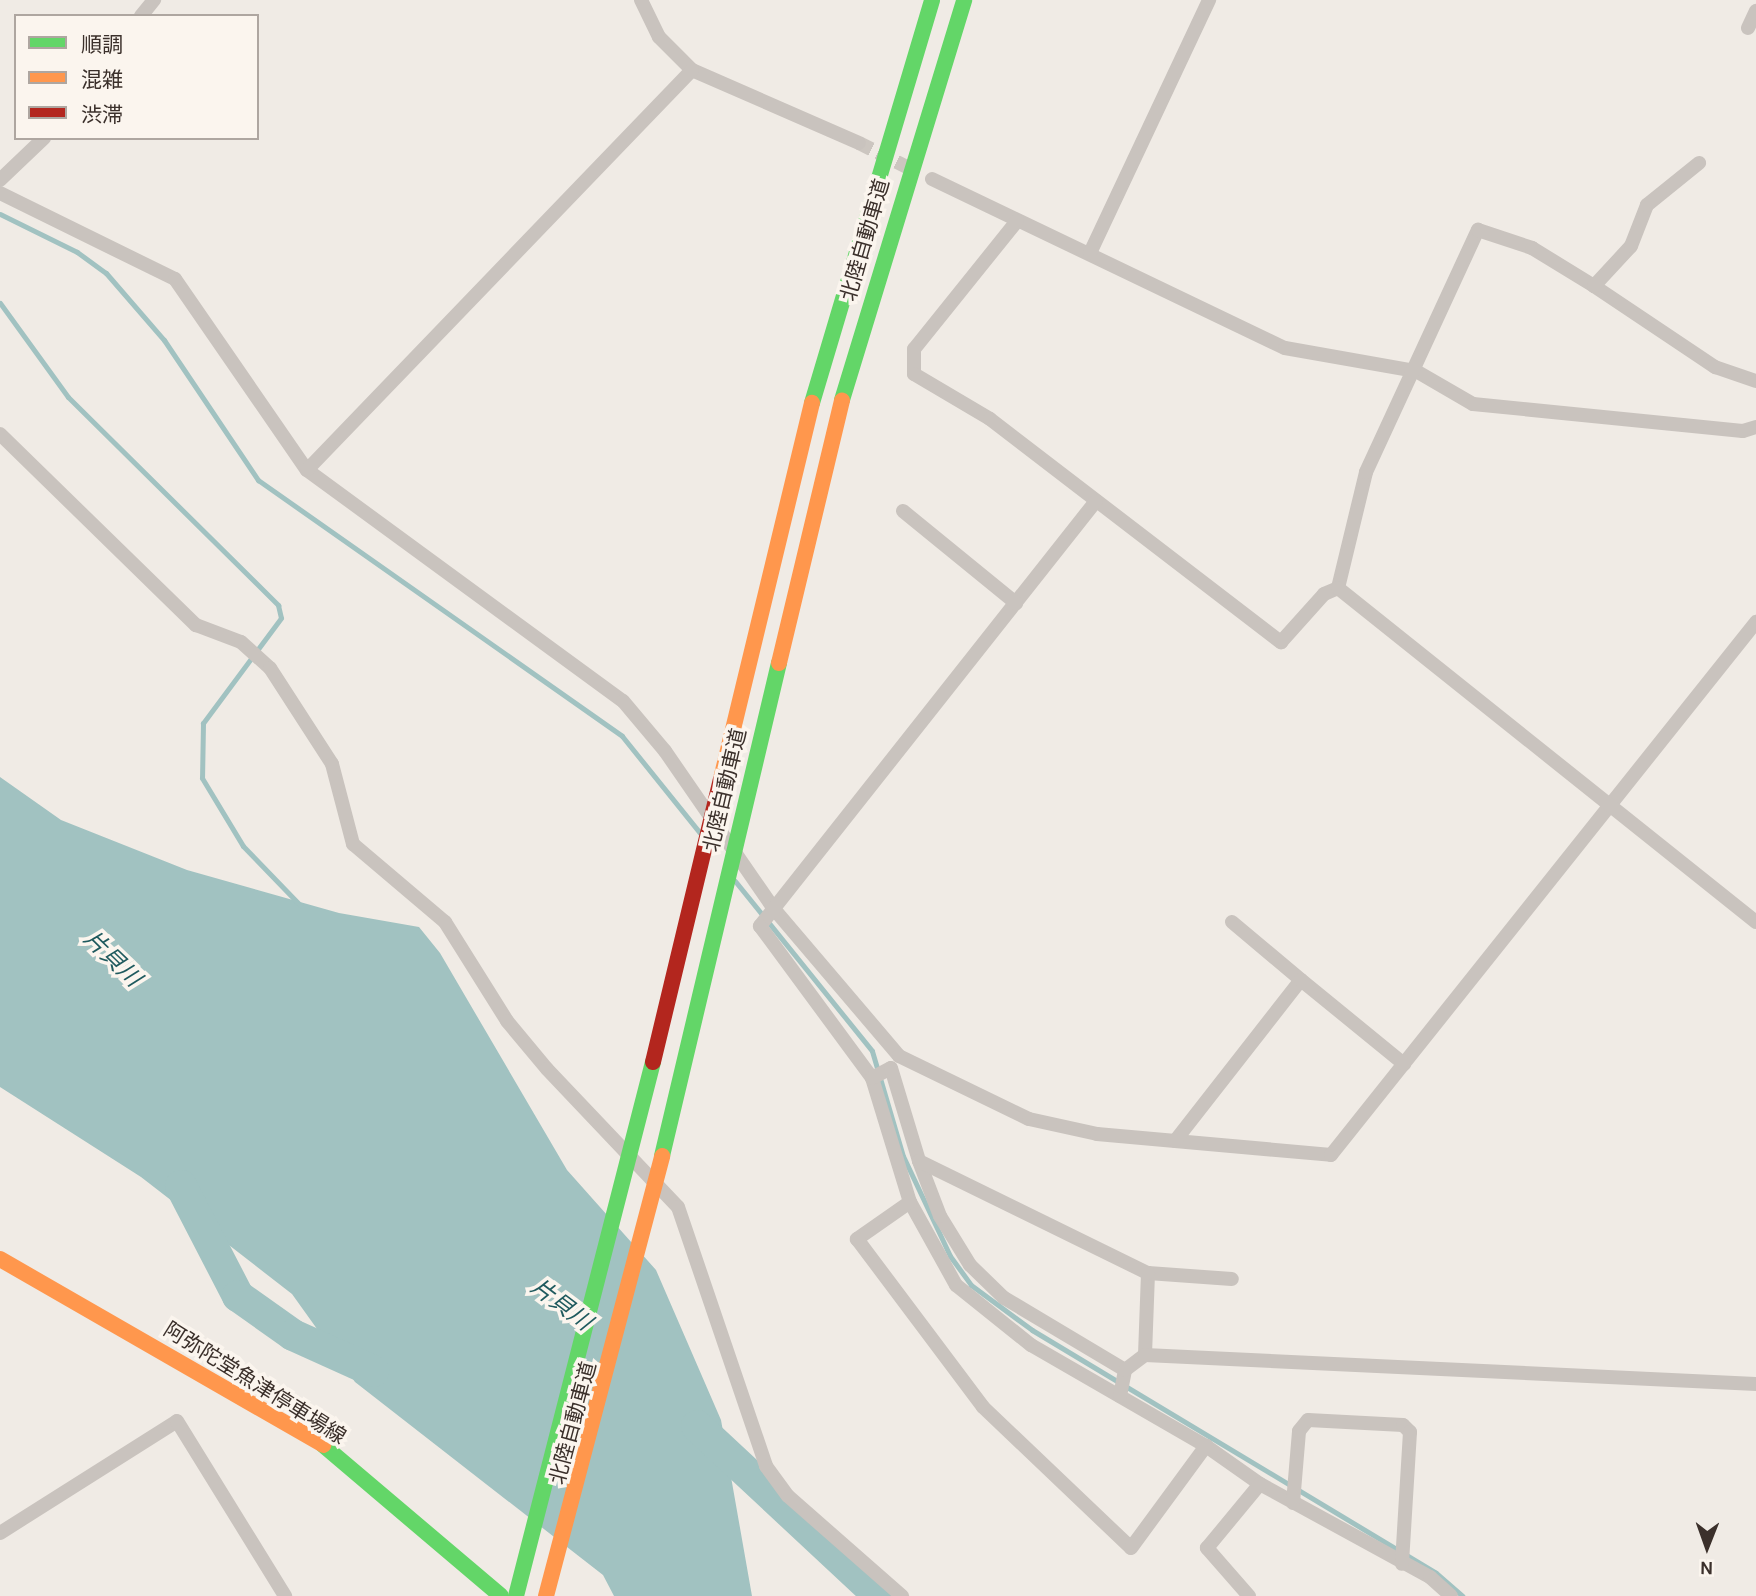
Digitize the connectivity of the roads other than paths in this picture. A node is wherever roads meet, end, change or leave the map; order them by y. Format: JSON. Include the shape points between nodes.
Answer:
{"nodes":[{"id":1,"x":154,"y":0,"type":"edge"},
{"id":2,"x":641,"y":0,"type":"edge"},
{"id":3,"x":932,"y":0,"type":"edge"},
{"id":4,"x":964,"y":0,"type":"edge"},
{"id":5,"x":1209,"y":0,"type":"edge"},
{"id":6,"x":1756,"y":11,"type":"edge"},
{"id":7,"x":143,"y":14,"type":"edge"},
{"id":8,"x":1748,"y":28,"type":"dead end"},
{"id":9,"x":692,"y":70,"type":"junction"},
{"id":10,"x":42,"y":140,"type":"edge"},
{"id":11,"x":859,"y":143,"type":"tunnel mouth"},
{"id":12,"x":1699,"y":163,"type":"dead end"},
{"id":13,"x":932,"y":179,"type":"tunnel mouth"},
{"id":14,"x":0,"y":180,"type":"edge"},
{"id":15,"x":0,"y":193,"type":"edge"},
{"id":16,"x":1017,"y":221,"type":"junction"},
{"id":17,"x":1090,"y":253,"type":"junction"},
{"id":18,"x":1594,"y":286,"type":"junction"},
{"id":19,"x":1416,"y":371,"type":"junction"},
{"id":20,"x":1756,"y":381,"type":"edge"},
{"id":21,"x":1756,"y":427,"type":"edge"},
{"id":22,"x":0,"y":434,"type":"edge"},
{"id":23,"x":307,"y":470,"type":"junction"},
{"id":24,"x":1096,"y":502,"type":"junction"},
{"id":25,"x":902,"y":512,"type":"dead end"},
{"id":26,"x":1338,"y":588,"type":"junction"},
{"id":27,"x":1016,"y":603,"type":"junction"},
{"id":28,"x":1756,"y":622,"type":"edge"},
{"id":29,"x":1611,"y":806,"type":"junction"},
{"id":30,"x":774,"y":909,"type":"junction"},
{"id":31,"x":1233,"y":922,"type":"dead end"},
{"id":32,"x":1756,"y":922,"type":"edge"},
{"id":33,"x":1301,"y":980,"type":"junction"},
{"id":34,"x":895,"y":1062,"type":"junction"},
{"id":35,"x":1404,"y":1064,"type":"junction"},
{"id":36,"x":872,"y":1078,"type":"junction"},
{"id":37,"x":1175,"y":1141,"type":"junction"},
{"id":38,"x":919,"y":1161,"type":"junction"},
{"id":39,"x":910,"y":1202,"type":"junction"},
{"id":40,"x":0,"y":1259,"type":"edge"},
{"id":41,"x":1148,"y":1273,"type":"junction"},
{"id":42,"x":1232,"y":1279,"type":"dead end"},
{"id":43,"x":1145,"y":1355,"type":"junction"},
{"id":44,"x":1125,"y":1370,"type":"junction"},
{"id":45,"x":1756,"y":1384,"type":"edge"},
{"id":46,"x":1120,"y":1396,"type":"junction"},
{"id":47,"x":1206,"y":1446,"type":"junction"},
{"id":48,"x":1259,"y":1484,"type":"junction"},
{"id":49,"x":1293,"y":1503,"type":"junction"},
{"id":50,"x":0,"y":1534,"type":"edge"},
{"id":51,"x":1402,"y":1564,"type":"junction"},
{"id":52,"x":285,"y":1596,"type":"edge"},
{"id":53,"x":501,"y":1596,"type":"edge"},
{"id":54,"x":516,"y":1596,"type":"edge"},
{"id":55,"x":546,"y":1596,"type":"edge"},
{"id":56,"x":902,"y":1596,"type":"edge"},
{"id":57,"x":1249,"y":1596,"type":"edge"},
{"id":58,"x":1451,"y":1596,"type":"edge"}],
"edges":[{"from":1,"to":7,"type":"street"},
{"from":2,"to":9,"type":"street","via":[[659,37]]},
{"from":3,"to":54,"type":"main road","name":"北陸自動車道","via":[[823,356],[572,1395]]},
{"from":4,"to":55,"type":"main road","name":"北陸自動車道","via":[[849,369],[632,1282]]},
{"from":5,"to":17,"type":"street"},
{"from":6,"to":8,"type":"street"},
{"from":9,"to":11,"type":"street"},
{"from":9,"to":23,"type":"street"},
{"from":10,"to":14,"type":"street"},
{"from":12,"to":18,"type":"street","via":[[1647,205],[1631,246]]},
{"from":13,"to":16,"type":"street"},
{"from":15,"to":23,"type":"street","via":[[175,279]]},
{"from":16,"to":17,"type":"street"},
{"from":16,"to":24,"type":"street","via":[[914,349],[914,374],[989,419]]},
{"from":17,"to":19,"type":"street","via":[[1285,348]]},
{"from":18,"to":19,"type":"street","via":[[1532,248],[1478,230]]},
{"from":18,"to":20,"type":"street","via":[[1715,367]]},
{"from":19,"to":21,"type":"street","via":[[1473,404],[1743,431]]},
{"from":19,"to":26,"type":"street","via":[[1366,472]]},
{"from":22,"to":56,"type":"street","via":[[196,625],[241,642],[270,668],[332,764],[353,844],[445,922],[507,1021],[678,1207],[766,1466],[788,1496]]},
{"from":23,"to":30,"type":"street","via":[[623,701],[665,751]]},
{"from":24,"to":26,"type":"street","via":[[1281,642],[1324,594]]},
{"from":24,"to":27,"type":"street"},
{"from":25,"to":27,"type":"street"},
{"from":26,"to":29,"type":"street"},
{"from":27,"to":30,"type":"street"},
{"from":28,"to":29,"type":"street"},
{"from":29,"to":32,"type":"street"},
{"from":29,"to":35,"type":"street"},
{"from":30,"to":34,"type":"street"},
{"from":30,"to":36,"type":"street","via":[[760,926]]},
{"from":31,"to":33,"type":"street"},
{"from":33,"to":35,"type":"street"},
{"from":33,"to":37,"type":"street"},
{"from":34,"to":36,"type":"street"},
{"from":34,"to":37,"type":"street","via":[[1029,1119],[1097,1135]]},
{"from":34,"to":38,"type":"street"},
{"from":35,"to":37,"type":"street","via":[[1331,1155]]},
{"from":36,"to":39,"type":"street"},
{"from":38,"to":41,"type":"street"},
{"from":38,"to":44,"type":"street","via":[[940,1216],[970,1265],[1004,1298]]},
{"from":39,"to":46,"type":"street","via":[[939,1259],[988,1315]]},
{"from":39,"to":47,"type":"street","via":[[857,1239],[983,1407],[1131,1548]]},
{"from":40,"to":53,"type":"main road","name":"阿弥陀堂魚津停車場線","via":[[320,1443]]},
{"from":41,"to":42,"type":"street"},
{"from":41,"to":43,"type":"street"},
{"from":43,"to":44,"type":"street"},
{"from":43,"to":45,"type":"street"},
{"from":44,"to":46,"type":"street"},
{"from":46,"to":47,"type":"street"},
{"from":47,"to":48,"type":"street"},
{"from":48,"to":49,"type":"street"},
{"from":48,"to":57,"type":"street","via":[[1207,1548]]},
{"from":49,"to":51,"type":"street"},
{"from":49,"to":51,"type":"street","via":[[1299,1431],[1307,1420],[1403,1425],[1410,1432]]},
{"from":50,"to":52,"type":"street","via":[[177,1420]]},
{"from":51,"to":58,"type":"street","via":[[1430,1577]]}]}
